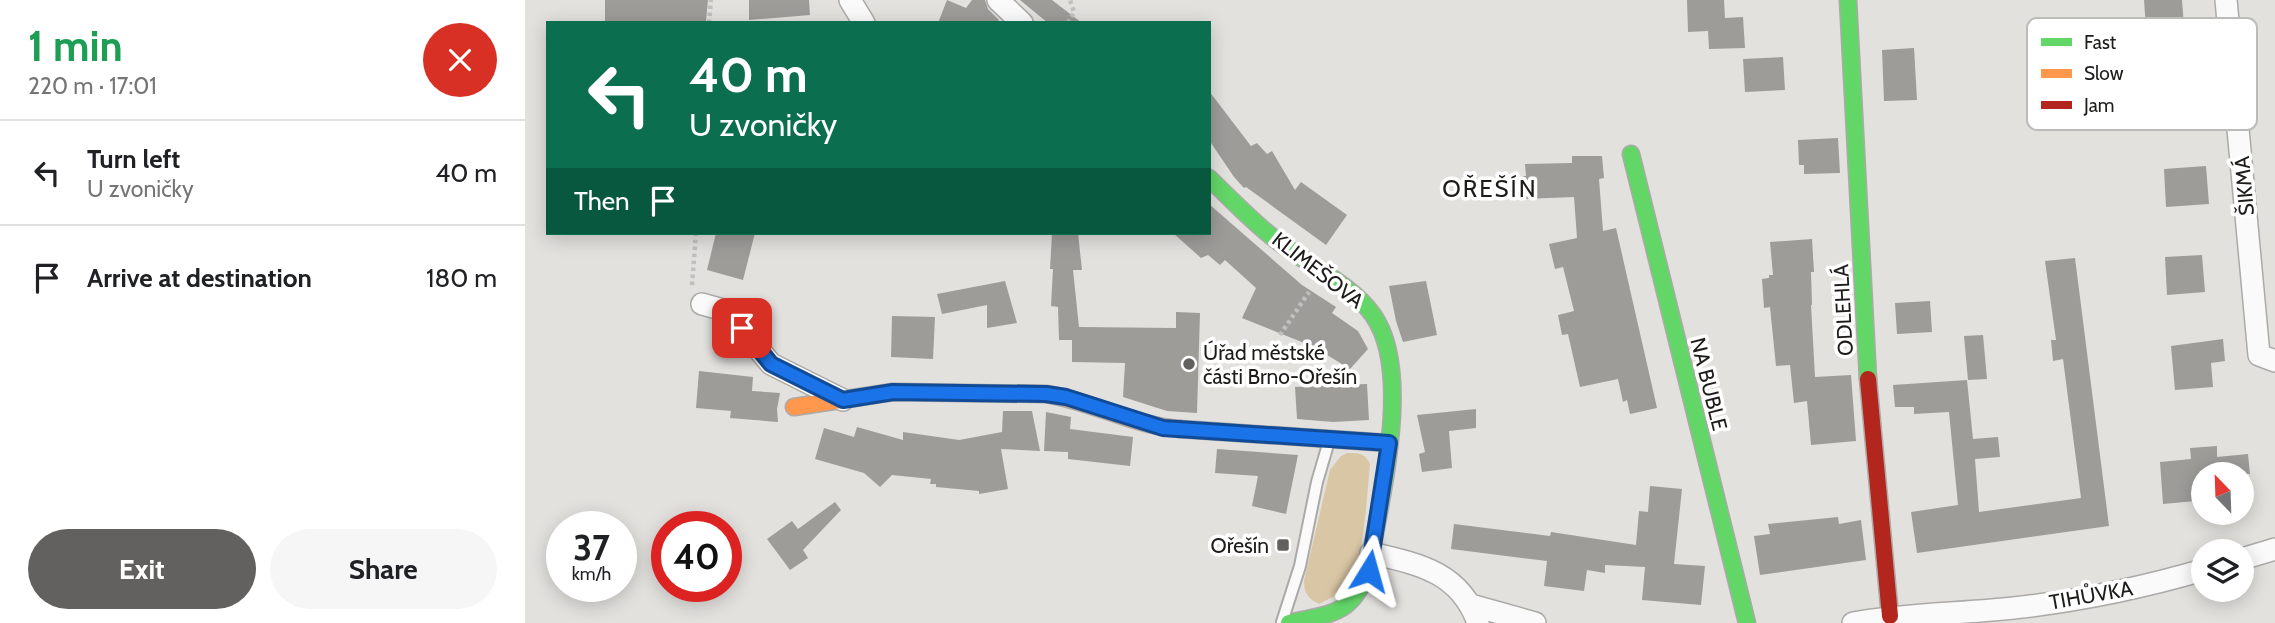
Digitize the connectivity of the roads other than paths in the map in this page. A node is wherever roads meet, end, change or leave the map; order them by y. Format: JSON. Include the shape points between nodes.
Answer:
{"nodes":[{"id":1,"x":850,"y":0,"type":"edge"},
{"id":2,"x":998,"y":0,"type":"edge"},
{"id":3,"x":1848,"y":0,"type":"edge"},
{"id":4,"x":2226,"y":0,"type":"edge"},
{"id":5,"x":2228,"y":18,"type":"edge"},
{"id":6,"x":863,"y":21,"type":"edge"},
{"id":7,"x":1020,"y":21,"type":"edge"},
{"id":8,"x":2238,"y":130,"type":"edge"},
{"id":9,"x":1632,"y":154,"type":"dead end"},
{"id":10,"x":1211,"y":180,"type":"edge"},
{"id":11,"x":702,"y":304,"type":"road end"},
{"id":12,"x":2275,"y":361,"type":"edge"},
{"id":13,"x":843,"y":400,"type":"junction"},
{"id":14,"x":794,"y":407,"type":"dead end"},
{"id":15,"x":1330,"y":439,"type":"junction"},
{"id":16,"x":1389,"y":443,"type":"junction"},
{"id":17,"x":2272,"y":550,"type":"edge"},
{"id":18,"x":1371,"y":553,"type":"junction"},
{"id":19,"x":2254,"y":555,"type":"edge"},
{"id":20,"x":2191,"y":574,"type":"edge"},
{"id":21,"x":1475,"y":614,"type":"edge"},
{"id":22,"x":1890,"y":616,"type":"junction"},
{"id":23,"x":1281,"y":623,"type":"edge"},
{"id":24,"x":1289,"y":623,"type":"edge"},
{"id":25,"x":1535,"y":623,"type":"edge"},
{"id":26,"x":1747,"y":623,"type":"edge"},
{"id":27,"x":1853,"y":623,"type":"edge"}],
"edges":[{"from":1,"to":6,"type":"street"},
{"from":2,"to":7,"type":"street"},
{"from":3,"to":22,"type":"street","name":"ODLEHLÁ","via":[[1869,393]]},
{"from":4,"to":5,"type":"street","name":"ŠIKMÁ"},
{"from":8,"to":12,"type":"street","name":"ŠIKMÁ","via":[[2259,355]]},
{"from":9,"to":26,"type":"street","name":"NA BUBLE"},
{"from":10,"to":16,"type":"street","name":"KLIMEŠOVA","via":[[1277,241],[1362,302],[1384,331],[1393,406]]},
{"from":11,"to":13,"type":"street","via":[[727,311],[771,364]]},
{"from":13,"to":14,"type":"street"},
{"from":13,"to":15,"type":"street","via":[[893,392],[1046,394],[1163,428]]},
{"from":15,"to":16,"type":"street"},
{"from":15,"to":23,"type":"lane","via":[[1300,566]]},
{"from":16,"to":18,"type":"street","name":"KLIMEŠOVA"},
{"from":17,"to":19,"type":"street"},
{"from":18,"to":21,"type":"street","via":[[1441,575],[1457,587]]},
{"from":18,"to":24,"type":"street","name":"KLIMEŠOVA","via":[[1362,590],[1350,605]]},
{"from":20,"to":22,"type":"street","name":"TIHŮVKA","via":[[2060,603]]},
{"from":21,"to":25,"type":"street"},
{"from":22,"to":27,"type":"street","name":"TIHŮVKA"}]}
